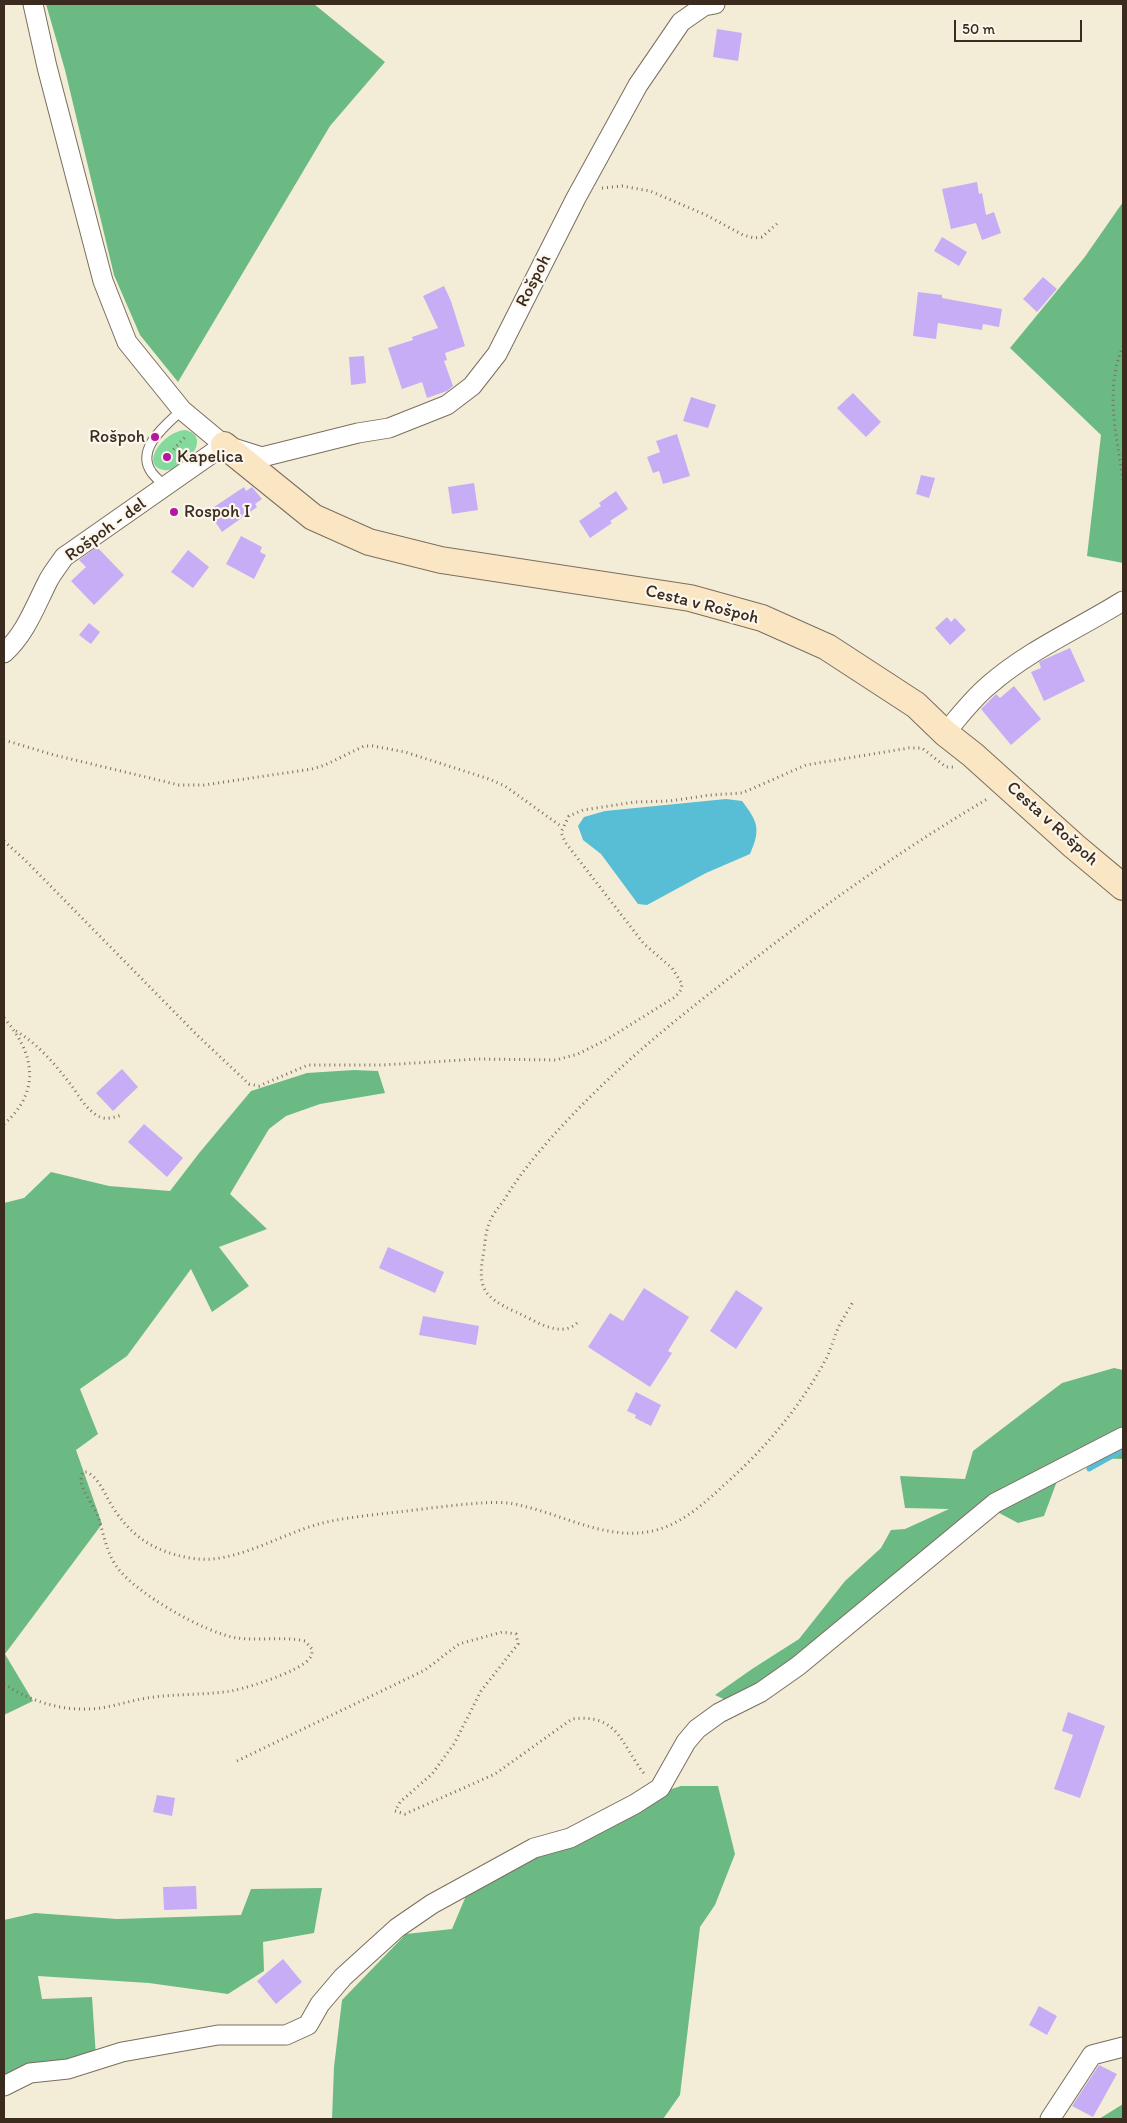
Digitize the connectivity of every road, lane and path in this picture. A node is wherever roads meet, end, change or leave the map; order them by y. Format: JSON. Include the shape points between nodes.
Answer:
{"nodes":[{"id":1,"x":33,"y":4,"type":"edge"},
{"id":2,"x":715,"y":4,"type":"edge"},
{"id":3,"x":576,"y":198,"type":"junction"},
{"id":4,"x":779,"y":222,"type":"dead end"},
{"id":5,"x":1123,"y":346,"type":"edge"},
{"id":6,"x":182,"y":410,"type":"junction"},
{"id":7,"x":198,"y":423,"type":"junction"},
{"id":8,"x":224,"y":445,"type":"junction"},
{"id":9,"x":170,"y":453,"type":"dead end"},
{"id":10,"x":1123,"y":481,"type":"edge"},
{"id":11,"x":165,"y":487,"type":"junction"},
{"id":12,"x":1123,"y":601,"type":"edge"},
{"id":13,"x":4,"y":653,"type":"edge"},
{"id":14,"x":945,"y":733,"type":"junction"},
{"id":15,"x":4,"y":740,"type":"edge"},
{"id":16,"x":973,"y":755,"type":"junction"},
{"id":17,"x":1008,"y":786,"type":"junction"},
{"id":18,"x":562,"y":827,"type":"junction"},
{"id":19,"x":4,"y":841,"type":"edge"},
{"id":20,"x":1123,"y":887,"type":"edge"},
{"id":21,"x":4,"y":1018,"type":"edge"},
{"id":22,"x":16,"y":1031,"type":"junction"},
{"id":23,"x":122,"y":1115,"type":"dead end"},
{"id":24,"x":4,"y":1124,"type":"edge"},
{"id":25,"x":854,"y":1300,"type":"dead end"},
{"id":26,"x":577,"y":1323,"type":"dead end"},
{"id":27,"x":1123,"y":1438,"type":"edge"},
{"id":28,"x":4,"y":1684,"type":"edge"},
{"id":29,"x":237,"y":1761,"type":"dead end"},
{"id":30,"x":660,"y":1788,"type":"junction"},
{"id":31,"x":1123,"y":2047,"type":"edge"},
{"id":32,"x":4,"y":2086,"type":"edge"},
{"id":33,"x":1050,"y":2119,"type":"edge"}],
"edges":[{"from":1,"to":6,"type":"street","via":[[103,281],[127,342]]},
{"from":2,"to":3,"type":"street","name":"Rošpoh","via":[[704,6],[681,22],[638,85]]},
{"from":3,"to":4,"type":"path","via":[[608,187],[636,188],[668,198],[754,238],[762,237]]},
{"from":3,"to":8,"type":"street","name":"Rošpoh","via":[[497,354],[472,386],[446,405],[389,428],[262,457]]},
{"from":5,"to":10,"type":"path","via":[[1114,373],[1112,397]]},
{"from":6,"to":7,"type":"street"},
{"from":6,"to":11,"type":"lane","via":[[157,433],[148,450],[150,471]]},
{"from":7,"to":8,"type":"street"},
{"from":7,"to":9,"type":"path"},
{"from":8,"to":11,"type":"street"},
{"from":8,"to":14,"type":"street","name":"Cesta v Rošpoh","via":[[313,517],[369,542],[441,560],[690,598],[762,618],[828,647],[916,705]]},
{"from":11,"to":13,"type":"street","name":"Rošpoh - del","via":[[64,557],[48,581],[32,616],[15,643]]},
{"from":12,"to":14,"type":"street","via":[[1009,669],[981,692]]},
{"from":14,"to":16,"type":"street","name":"Cesta v Rošpoh"},
{"from":15,"to":18,"type":"path","via":[[179,785],[204,785],[312,769],[364,746],[373,746],[405,752],[489,779],[515,792]]},
{"from":16,"to":17,"type":"street","name":"Cesta v Rošpoh"},
{"from":16,"to":18,"type":"path","via":[[954,767],[946,767],[922,748],[806,765],[742,793],[583,810],[569,816]]},
{"from":17,"to":20,"type":"street","name":"Cesta v Rošpoh"},
{"from":17,"to":26,"type":"path","via":[[908,848],[801,923],[697,1003],[578,1108],[524,1170],[490,1222],[482,1262],[484,1291],[499,1305],[548,1326],[560,1330]]},
{"from":18,"to":19,"type":"path","via":[[562,837],[644,944],[678,976],[682,984],[675,996],[606,1040],[578,1054],[556,1060],[478,1059],[383,1065],[308,1065],[259,1086],[249,1084],[197,1035]]},
{"from":21,"to":22,"type":"path"},
{"from":22,"to":23,"type":"path","via":[[31,1040],[100,1117],[109,1119]]},
{"from":22,"to":24,"type":"path","via":[[29,1060],[31,1075],[28,1092]]},
{"from":25,"to":28,"type":"path","via":[[810,1387],[767,1444],[688,1516],[652,1532],[610,1532],[520,1505],[484,1503],[336,1520],[233,1555],[201,1560],[177,1556],[134,1535],[117,1515],[97,1480],[83,1472],[82,1485],[94,1507],[112,1559],[131,1582],[214,1632],[235,1638],[306,1641],[312,1654],[300,1666],[226,1692],[146,1698],[88,1709],[67,1708],[30,1699]]},
{"from":27,"to":30,"type":"street","via":[[995,1503],[798,1666],[697,1729]]},
{"from":29,"to":30,"type":"path","via":[[425,1670],[459,1644],[502,1632],[516,1634],[518,1644],[482,1692],[454,1744],[432,1774],[400,1802],[395,1811],[404,1814],[496,1774],[572,1719],[598,1720],[610,1725],[645,1774]]},
{"from":30,"to":32,"type":"street","via":[[570,1838],[534,1848],[425,1909],[397,1928],[343,1977],[320,2004],[308,2025],[301,2029],[286,2035],[218,2035],[122,2052],[68,2068],[30,2073]]},
{"from":31,"to":33,"type":"street","via":[[1092,2054]]}]}
